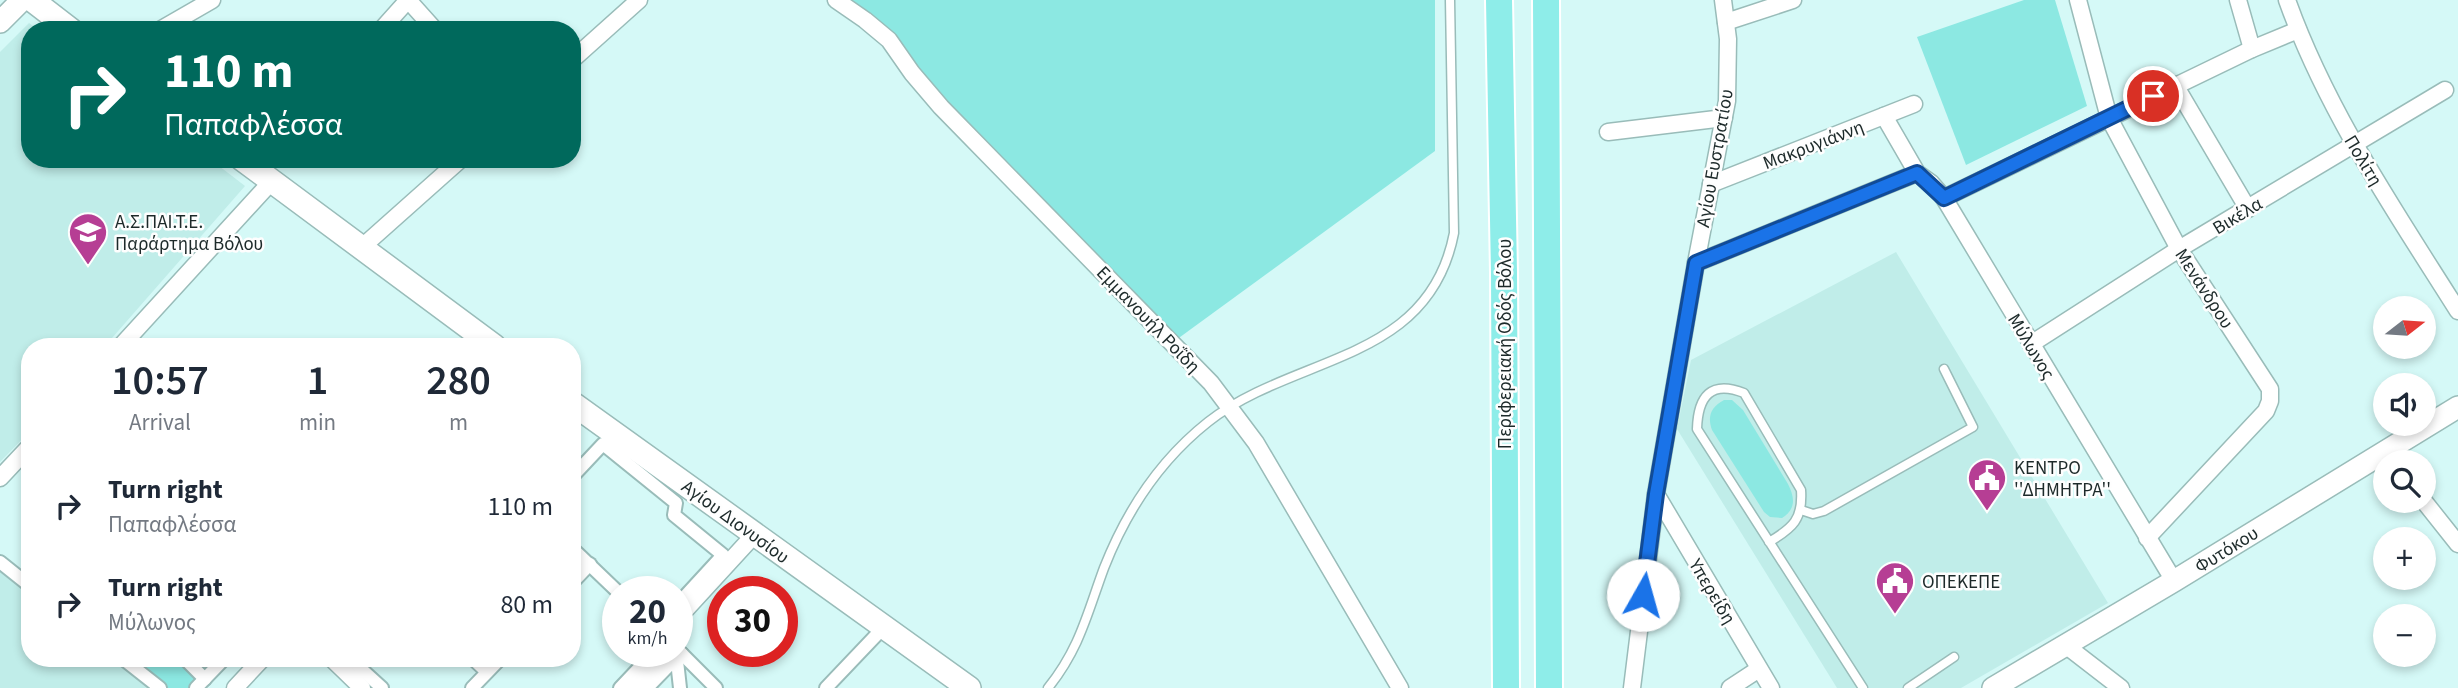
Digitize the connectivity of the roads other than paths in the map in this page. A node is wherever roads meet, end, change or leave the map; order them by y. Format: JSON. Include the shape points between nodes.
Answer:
{"nodes":[{"id":1,"x":22,"y":0,"type":"edge"},
{"id":2,"x":32,"y":0,"type":"edge"},
{"id":3,"x":212,"y":0,"type":"edge"},
{"id":4,"x":408,"y":0,"type":"edge"},
{"id":5,"x":639,"y":0,"type":"edge"},
{"id":6,"x":836,"y":0,"type":"edge"},
{"id":7,"x":1450,"y":0,"type":"edge"},
{"id":8,"x":1499,"y":0,"type":"edge"},
{"id":9,"x":1546,"y":0,"type":"edge"},
{"id":10,"x":1723,"y":0,"type":"edge"},
{"id":11,"x":1793,"y":0,"type":"edge"},
{"id":12,"x":2078,"y":0,"type":"edge"},
{"id":13,"x":2238,"y":0,"type":"edge"},
{"id":14,"x":2287,"y":0,"type":"edge"},
{"id":15,"x":59,"y":21,"type":"edge"},
{"id":16,"x":176,"y":21,"type":"edge"},
{"id":17,"x":390,"y":21,"type":"edge"},
{"id":18,"x":427,"y":21,"type":"edge"},
{"id":19,"x":0,"y":22,"type":"edge"},
{"id":20,"x":1726,"y":22,"type":"junction"},
{"id":21,"x":2298,"y":30,"type":"junction"},
{"id":22,"x":2252,"y":49,"type":"junction"},
{"id":23,"x":581,"y":52,"type":"edge"},
{"id":24,"x":2175,"y":85,"type":"junction"},
{"id":25,"x":2445,"y":90,"type":"dead end"},
{"id":26,"x":1914,"y":104,"type":"dead end"},
{"id":27,"x":1884,"y":117,"type":"junction"},
{"id":28,"x":1724,"y":118,"type":"junction"},
{"id":29,"x":2109,"y":118,"type":"junction"},
{"id":30,"x":1608,"y":132,"type":"dead end"},
{"id":31,"x":2353,"y":145,"type":"junction"},
{"id":32,"x":259,"y":168,"type":"edge"},
{"id":33,"x":451,"y":168,"type":"edge"},
{"id":34,"x":1917,"y":173,"type":"junction"},
{"id":35,"x":1711,"y":184,"type":"junction"},
{"id":36,"x":1944,"y":198,"type":"junction"},
{"id":37,"x":2248,"y":209,"type":"junction"},
{"id":38,"x":361,"y":248,"type":"junction"},
{"id":39,"x":2179,"y":249,"type":"junction"},
{"id":40,"x":1696,"y":263,"type":"junction"},
{"id":41,"x":2458,"y":311,"type":"edge"},
{"id":42,"x":127,"y":338,"type":"edge"},
{"id":43,"x":483,"y":338,"type":"edge"},
{"id":44,"x":2031,"y":344,"type":"junction"},
{"id":45,"x":1944,"y":369,"type":"dead end"},
{"id":46,"x":1231,"y":406,"type":"junction"},
{"id":47,"x":2458,"y":407,"type":"edge"},
{"id":48,"x":581,"y":409,"type":"edge"},
{"id":49,"x":2397,"y":450,"type":"edge"},
{"id":50,"x":21,"y":456,"type":"edge"},
{"id":51,"x":2373,"y":465,"type":"edge"},
{"id":52,"x":581,"y":467,"type":"edge"},
{"id":53,"x":0,"y":478,"type":"edge"},
{"id":54,"x":1656,"y":494,"type":"junction"},
{"id":55,"x":1801,"y":510,"type":"junction"},
{"id":56,"x":2433,"y":513,"type":"edge"},
{"id":57,"x":755,"y":534,"type":"junction"},
{"id":58,"x":2147,"y":538,"type":"junction"},
{"id":59,"x":1769,"y":542,"type":"junction"},
{"id":60,"x":2458,"y":544,"type":"edge"},
{"id":61,"x":581,"y":556,"type":"edge"},
{"id":62,"x":0,"y":562,"type":"edge"},
{"id":63,"x":590,"y":564,"type":"junction"},
{"id":64,"x":581,"y":574,"type":"edge"},
{"id":65,"x":602,"y":576,"type":"edge"},
{"id":66,"x":21,"y":579,"type":"edge"},
{"id":67,"x":2174,"y":581,"type":"junction"},
{"id":68,"x":693,"y":588,"type":"edge"},
{"id":69,"x":693,"y":602,"type":"edge"},
{"id":70,"x":884,"y":627,"type":"junction"},
{"id":71,"x":2064,"y":644,"type":"junction"},
{"id":72,"x":1954,"y":657,"type":"dead end"},
{"id":73,"x":693,"y":665,"type":"edge"},
{"id":74,"x":133,"y":667,"type":"edge"},
{"id":75,"x":190,"y":667,"type":"edge"},
{"id":76,"x":216,"y":667,"type":"edge"},
{"id":77,"x":254,"y":667,"type":"edge"},
{"id":78,"x":340,"y":667,"type":"edge"},
{"id":79,"x":359,"y":667,"type":"edge"},
{"id":80,"x":493,"y":667,"type":"edge"},
{"id":81,"x":640,"y":667,"type":"edge"},
{"id":82,"x":655,"y":667,"type":"edge"},
{"id":83,"x":666,"y":667,"type":"edge"},
{"id":84,"x":678,"y":667,"type":"edge"},
{"id":85,"x":1759,"y":669,"type":"junction"},
{"id":86,"x":482,"y":682,"type":"edge"},
{"id":87,"x":200,"y":683,"type":"edge"},
{"id":88,"x":160,"y":688,"type":"edge"},
{"id":89,"x":234,"y":688,"type":"edge"},
{"id":90,"x":362,"y":688,"type":"edge"},
{"id":91,"x":382,"y":688,"type":"edge"},
{"id":92,"x":620,"y":688,"type":"edge"},
{"id":93,"x":635,"y":688,"type":"edge"},
{"id":94,"x":647,"y":688,"type":"edge"},
{"id":95,"x":680,"y":688,"type":"edge"},
{"id":96,"x":716,"y":688,"type":"edge"},
{"id":97,"x":826,"y":688,"type":"edge"},
{"id":98,"x":969,"y":688,"type":"edge"},
{"id":99,"x":1048,"y":688,"type":"edge"},
{"id":100,"x":1400,"y":688,"type":"edge"},
{"id":101,"x":1506,"y":688,"type":"edge"},
{"id":102,"x":1549,"y":688,"type":"edge"},
{"id":103,"x":1632,"y":688,"type":"edge"},
{"id":104,"x":1730,"y":688,"type":"edge"},
{"id":105,"x":1771,"y":688,"type":"edge"},
{"id":106,"x":1863,"y":688,"type":"edge"},
{"id":107,"x":1908,"y":688,"type":"edge"},
{"id":108,"x":1993,"y":688,"type":"edge"},
{"id":109,"x":2121,"y":688,"type":"edge"}],
"edges":[{"from":1,"to":19,"type":"street"},
{"from":2,"to":15,"type":"main road"},
{"from":3,"to":16,"type":"street"},
{"from":4,"to":17,"type":"street"},
{"from":4,"to":18,"type":"street"},
{"from":5,"to":23,"type":"street"},
{"from":6,"to":46,"type":"street","name":"Εμμανουήλ Ροΐδη","via":[[889,40],[942,107]]},
{"from":7,"to":46,"type":"lane","via":[[1454,233],[1440,279],[1421,307],[1399,327]]},
{"from":8,"to":101,"type":"main road","name":"Περιφερειακή Οδός Βόλου"},
{"from":9,"to":102,"type":"main road"},
{"from":10,"to":20,"type":"street","name":"Αγίου Ευστρατίου"},
{"from":11,"to":20,"type":"street"},
{"from":12,"to":29,"type":"street","name":"Μενάνδρου"},
{"from":13,"to":22,"type":"street"},
{"from":14,"to":21,"type":"street","name":"Πολίτη"},
{"from":20,"to":28,"type":"street","name":"Αγίου Ευστρατίου"},
{"from":21,"to":22,"type":"street"},
{"from":21,"to":31,"type":"street","name":"Πολίτη"},
{"from":22,"to":24,"type":"street"},
{"from":24,"to":29,"type":"street"},
{"from":24,"to":37,"type":"street"},
{"from":25,"to":31,"type":"street","name":"Βικέλα"},
{"from":26,"to":27,"type":"street","name":"Μακρυγιάννη"},
{"from":27,"to":34,"type":"street","name":"Μύλωνος"},
{"from":27,"to":35,"type":"street","name":"Μακρυγιάννη"},
{"from":28,"to":30,"type":"street"},
{"from":28,"to":35,"type":"street","name":"Αγίου Ευστρατίου"},
{"from":29,"to":36,"type":"street"},
{"from":29,"to":39,"type":"street","name":"Μενάνδρου"},
{"from":31,"to":37,"type":"street","name":"Βικέλα"},
{"from":31,"to":41,"type":"street","name":"Πολίτη"},
{"from":32,"to":38,"type":"main road"},
{"from":32,"to":42,"type":"street"},
{"from":33,"to":38,"type":"street"},
{"from":34,"to":36,"type":"street","name":"Μύλωνος"},
{"from":34,"to":40,"type":"street"},
{"from":35,"to":40,"type":"street","name":"Αγίου Ευστρατίου"},
{"from":36,"to":44,"type":"street","name":"Μύλωνος"},
{"from":37,"to":39,"type":"street","name":"Βικέλα"},
{"from":38,"to":43,"type":"main road"},
{"from":39,"to":44,"type":"street","name":"Βικέλα"},
{"from":39,"to":58,"type":"street","name":"Μενάνδρου","via":[[2266,380],[2270,401],[2266,411]]},
{"from":40,"to":54,"type":"street","name":"Αγίου Ευστρατίου"},
{"from":44,"to":58,"type":"street","name":"Μύλωνος"},
{"from":45,"to":55,"type":"lane","via":[[1973,428],[1824,511]]},
{"from":46,"to":99,"type":"lane","via":[[1185,442],[1137,500],[1105,567],[1077,644]]},
{"from":46,"to":100,"type":"street","name":"Εμμανουήλ Ροΐδη"},
{"from":47,"to":49,"type":"street","name":"Φυτόκου"},
{"from":48,"to":57,"type":"main road","name":"Αγίου Διονυσίου"},
{"from":50,"to":53,"type":"street"},
{"from":51,"to":67,"type":"street","name":"Φυτόκου"},
{"from":52,"to":68,"type":"street","via":[[603,444],[676,503],[674,515],[723,555]]},
{"from":54,"to":85,"type":"street","name":"Υπερείδη"},
{"from":54,"to":103,"type":"street","name":"Αγίου Ευστρατίου"},
{"from":55,"to":59,"type":"lane","via":[[1798,520]]},
{"from":55,"to":59,"type":"lane","via":[[1801,489],[1744,393],[1715,389],[1703,398],[1697,409],[1697,429]]},
{"from":56,"to":60,"type":"street"},
{"from":57,"to":69,"type":"street"},
{"from":57,"to":70,"type":"main road","name":"Αγίου Διονυσίου"},
{"from":58,"to":67,"type":"street","name":"Μύλωνος"},
{"from":59,"to":106,"type":"lane"},
{"from":61,"to":63,"type":"street"},
{"from":62,"to":66,"type":"street"},
{"from":63,"to":64,"type":"street"},
{"from":63,"to":65,"type":"street"},
{"from":67,"to":71,"type":"street","name":"Φυτόκου"},
{"from":70,"to":97,"type":"street"},
{"from":70,"to":98,"type":"main road","name":"Αγίου Διονυσίου"},
{"from":71,"to":108,"type":"street","name":"Φυτόκου"},
{"from":71,"to":109,"type":"street"},
{"from":72,"to":107,"type":"lane"},
{"from":73,"to":96,"type":"street"},
{"from":74,"to":88,"type":"street"},
{"from":75,"to":87,"type":"street"},
{"from":76,"to":87,"type":"street"},
{"from":77,"to":89,"type":"street"},
{"from":78,"to":90,"type":"street"},
{"from":79,"to":91,"type":"street"},
{"from":80,"to":86,"type":"street"},
{"from":81,"to":92,"type":"street"},
{"from":82,"to":93,"type":"street"},
{"from":83,"to":94,"type":"street"},
{"from":84,"to":95,"type":"street"},
{"from":85,"to":104,"type":"street"},
{"from":85,"to":105,"type":"street","name":"Υπερείδη"}]}
